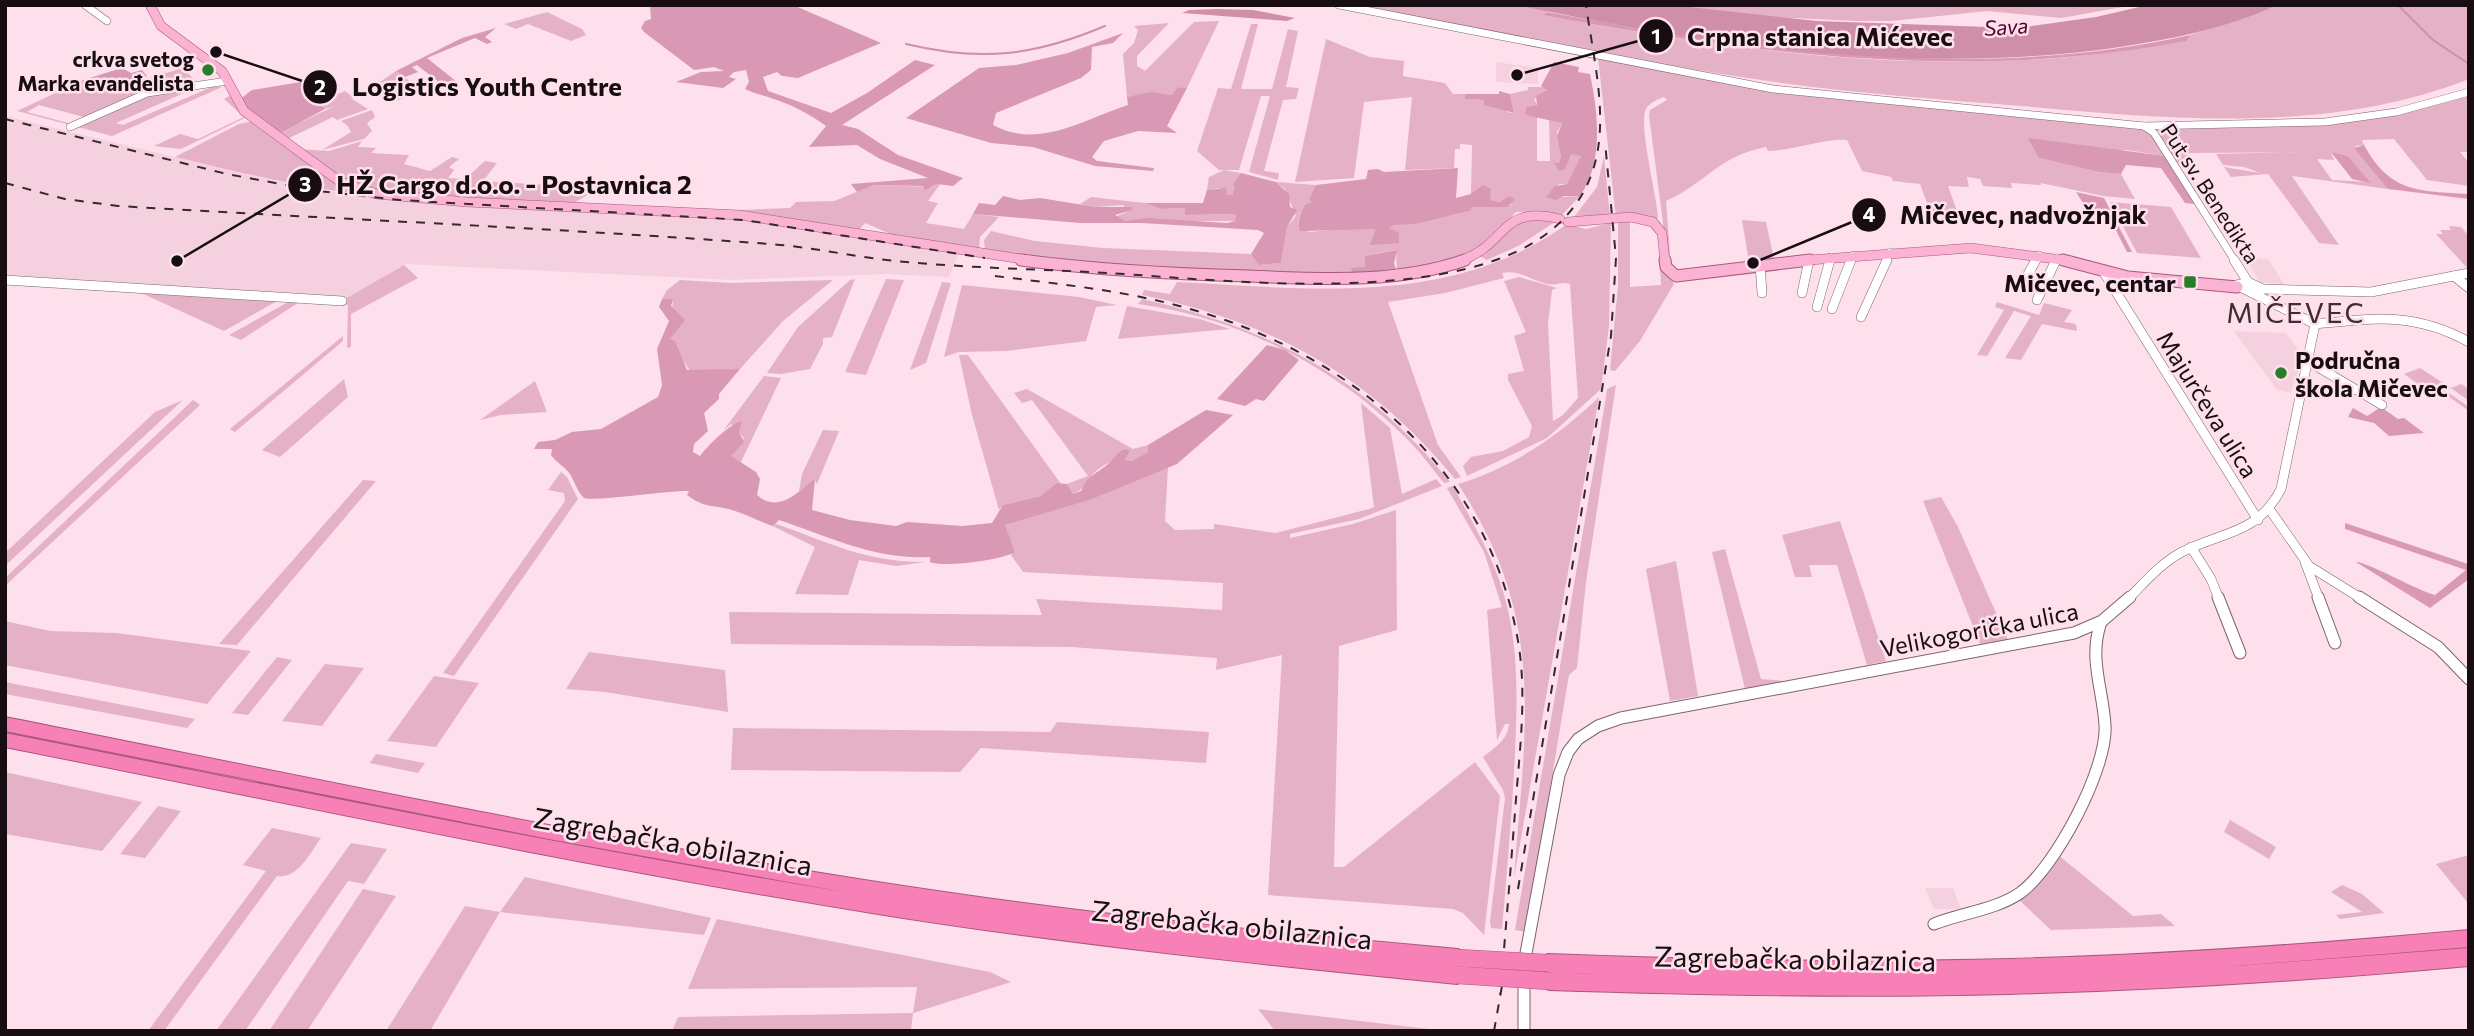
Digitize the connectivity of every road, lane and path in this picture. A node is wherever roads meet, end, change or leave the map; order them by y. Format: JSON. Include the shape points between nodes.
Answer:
{"nodes":[{"id":1,"x":85,"y":5,"type":"edge"},
{"id":2,"x":150,"y":5,"type":"edge"},
{"id":3,"x":1339,"y":5,"type":"edge"},
{"id":4,"x":107,"y":21,"type":"dead end"},
{"id":5,"x":227,"y":81,"type":"junction"},
{"id":6,"x":2469,"y":92,"type":"edge"},
{"id":7,"x":2144,"y":126,"type":"junction"},
{"id":8,"x":70,"y":127,"type":"dead end"},
{"id":9,"x":319,"y":167,"type":"joint"},
{"id":10,"x":1620,"y":218,"type":"joint"},
{"id":11,"x":1890,"y":252,"type":"junction"},
{"id":12,"x":1853,"y":255,"type":"junction"},
{"id":13,"x":2039,"y":255,"type":"junction"},
{"id":14,"x":1831,"y":257,"type":"junction"},
{"id":15,"x":2057,"y":258,"type":"junction"},
{"id":16,"x":1809,"y":259,"type":"junction"},
{"id":17,"x":1760,"y":264,"type":"junction"},
{"id":18,"x":2103,"y":271,"type":"junction"},
{"id":19,"x":2469,"y":273,"type":"edge"},
{"id":20,"x":1679,"y":276,"type":"joint"},
{"id":21,"x":2454,"y":276,"type":"junction"},
{"id":22,"x":5,"y":280,"type":"edge"},
{"id":23,"x":2248,"y":282,"type":"junction"},
{"id":24,"x":2023,"y":283,"type":"dead end"},
{"id":25,"x":2237,"y":288,"type":"junction"},
{"id":26,"x":2469,"y":288,"type":"edge"},
{"id":27,"x":2262,"y":292,"type":"junction"},
{"id":28,"x":1762,"y":293,"type":"dead end"},
{"id":29,"x":1802,"y":293,"type":"dead end"},
{"id":30,"x":2038,"y":300,"type":"dead end"},
{"id":31,"x":342,"y":301,"type":"dead end"},
{"id":32,"x":1817,"y":307,"type":"dead end"},
{"id":33,"x":1832,"y":309,"type":"dead end"},
{"id":34,"x":1861,"y":317,"type":"dead end"},
{"id":35,"x":2315,"y":324,"type":"junction"},
{"id":36,"x":2469,"y":342,"type":"edge"},
{"id":37,"x":2306,"y":360,"type":"junction"},
{"id":38,"x":2382,"y":405,"type":"dead end"},
{"id":39,"x":2270,"y":510,"type":"junction"},
{"id":40,"x":2258,"y":520,"type":"junction"},
{"id":41,"x":2191,"y":547,"type":"junction"},
{"id":42,"x":2304,"y":562,"type":"junction"},
{"id":43,"x":2100,"y":625,"type":"junction"},
{"id":44,"x":2335,"y":643,"type":"dead end"},
{"id":45,"x":2241,"y":653,"type":"dead end"},
{"id":46,"x":2469,"y":679,"type":"edge"},
{"id":47,"x":5,"y":724,"type":"edge"},
{"id":48,"x":5,"y":740,"type":"edge"},
{"id":49,"x":1934,"y":924,"type":"dead end"},
{"id":50,"x":2469,"y":939,"type":"edge"},
{"id":51,"x":2469,"y":957,"type":"edge"},
{"id":52,"x":1458,"y":967,"type":"junction"},
{"id":53,"x":1548,"y":972,"type":"junction"},
{"id":54,"x":1524,"y":1031,"type":"edge"}],
"edges":[{"from":1,"to":4,"type":"street"},
{"from":2,"to":5,"type":"main road","via":[[162,26],[218,67]]},
{"from":3,"to":7,"type":"street","via":[[1782,90]]},
{"from":5,"to":8,"type":"street","via":[[146,93]]},
{"from":5,"to":9,"type":"main road","via":[[244,111]]},
{"from":6,"to":7,"type":"street","via":[[2396,112],[2339,120]]},
{"from":7,"to":23,"type":"street","name":"Put sv. Benedikta","via":[[2154,133]]},
{"from":9,"to":10,"type":"main road","via":[[347,185],[386,195],[738,215],[1052,264],[1277,277],[1366,278],[1431,269],[1476,256],[1519,215],[1536,213],[1586,226]]},
{"from":10,"to":20,"type":"main road","via":[[1639,218],[1658,226],[1666,267]]},
{"from":11,"to":12,"type":"main road"},
{"from":11,"to":13,"type":"main road","via":[[1971,248]]},
{"from":11,"to":34,"type":"street"},
{"from":12,"to":14,"type":"main road"},
{"from":12,"to":33,"type":"street"},
{"from":13,"to":15,"type":"main road"},
{"from":13,"to":24,"type":"street"},
{"from":14,"to":16,"type":"main road"},
{"from":14,"to":32,"type":"street"},
{"from":15,"to":18,"type":"main road"},
{"from":15,"to":30,"type":"street"},
{"from":16,"to":17,"type":"main road"},
{"from":16,"to":29,"type":"street"},
{"from":17,"to":20,"type":"main road"},
{"from":17,"to":28,"type":"street"},
{"from":18,"to":25,"type":"main road","via":[[2143,280]]},
{"from":18,"to":40,"type":"street","name":"Majurčeva ulica"},
{"from":19,"to":21,"type":"street"},
{"from":21,"to":26,"type":"street"},
{"from":21,"to":27,"type":"street","via":[[2371,292]]},
{"from":22,"to":31,"type":"street"},
{"from":23,"to":25,"type":"street","via":[[2239,282]]},
{"from":23,"to":27,"type":"street"},
{"from":25,"to":27,"type":"street","via":[[2250,295]]},
{"from":27,"to":35,"type":"street","name":"Put sv. Benedikta"},
{"from":35,"to":36,"type":"street","via":[[2414,317]]},
{"from":35,"to":37,"type":"street","name":"Velikogorička ulica"},
{"from":37,"to":38,"type":"street"},
{"from":37,"to":39,"type":"street","name":"Velikogorička ulica","via":[[2281,489]]},
{"from":39,"to":40,"type":"street","name":"Velikogorička ulica"},
{"from":39,"to":42,"type":"street"},
{"from":40,"to":41,"type":"street","name":"Velikogorička ulica","via":[[2239,533]]},
{"from":41,"to":43,"type":"street","name":"Velikogorička ulica","via":[[2151,575]]},
{"from":41,"to":45,"type":"street","via":[[2211,579]]},
{"from":42,"to":44,"type":"street"},
{"from":42,"to":46,"type":"street","via":[[2438,647]]},
{"from":43,"to":49,"type":"street","via":[[2094,651],[2105,723],[2104,752],[2065,831],[2042,872],[2018,894]]},
{"from":43,"to":54,"type":"street","name":"Velikogorička ulica","via":[[1620,718],[1595,727],[1576,741],[1564,760],[1528,945]]},
{"from":47,"to":52,"type":"highway","name":"Zagrebačka obilaznica","via":[[885,891]]},
{"from":48,"to":52,"type":"highway","name":"Zagrebačka obilaznica","via":[[578,854],[888,908],[1167,946]]},
{"from":50,"to":53,"type":"highway","name":"Zagrebačka obilaznica","via":[[2280,957],[2044,969]]},
{"from":51,"to":53,"type":"highway","name":"Zagrebačka obilaznica","via":[[2224,978],[1971,988],[1802,989]]},
{"from":52,"to":53,"type":"highway","name":"Zagrebačka obilaznica","bridge":true}]}
